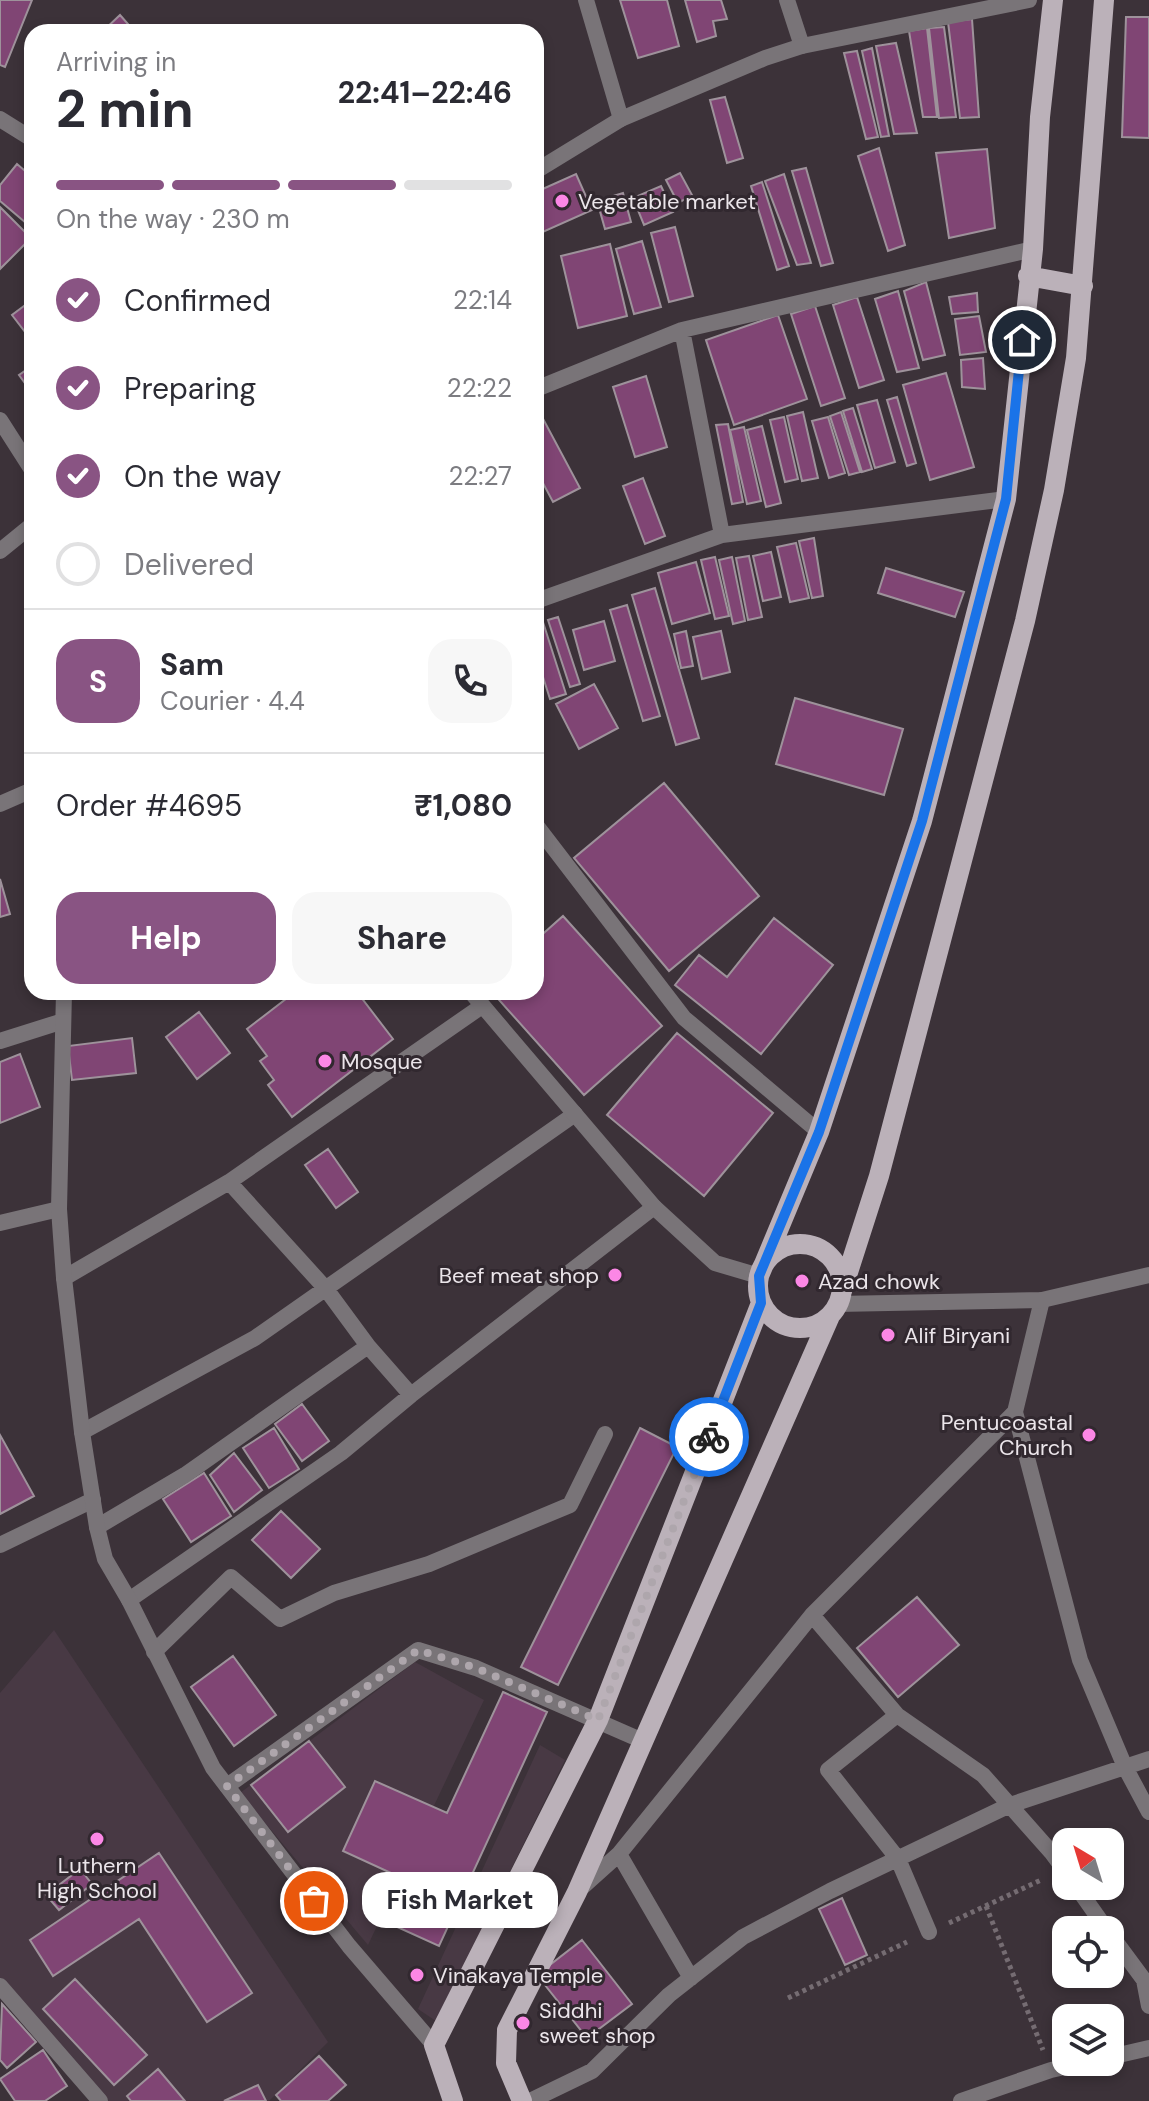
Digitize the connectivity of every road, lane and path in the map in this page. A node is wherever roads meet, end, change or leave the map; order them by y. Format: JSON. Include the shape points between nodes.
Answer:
{"nodes":[{"id":1,"x":586,"y":0,"type":"edge"},
{"id":2,"x":787,"y":0,"type":"edge"},
{"id":3,"x":1029,"y":0,"type":"edge"},
{"id":4,"x":1053,"y":0,"type":"edge"},
{"id":5,"x":1104,"y":0,"type":"edge"},
{"id":6,"x":802,"y":46,"type":"junction"},
{"id":7,"x":0,"y":119,"type":"edge"},
{"id":8,"x":621,"y":119,"type":"junction"},
{"id":9,"x":24,"y":134,"type":"edge"},
{"id":10,"x":544,"y":166,"type":"edge"},
{"id":11,"x":1033,"y":249,"type":"junction"},
{"id":12,"x":1028,"y":276,"type":"junction"},
{"id":13,"x":1083,"y":286,"type":"junction"},
{"id":14,"x":682,"y":330,"type":"junction"},
{"id":15,"x":544,"y":386,"type":"edge"},
{"id":16,"x":0,"y":420,"type":"edge"},
{"id":17,"x":24,"y":458,"type":"edge"},
{"id":18,"x":1006,"y":499,"type":"junction"},
{"id":19,"x":24,"y":532,"type":"edge"},
{"id":20,"x":722,"y":535,"type":"junction"},
{"id":21,"x":0,"y":551,"type":"edge"},
{"id":22,"x":544,"y":598,"type":"edge"},
{"id":23,"x":24,"y":794,"type":"edge"},
{"id":24,"x":0,"y":804,"type":"edge"},
{"id":25,"x":544,"y":835,"type":"edge"},
{"id":26,"x":64,"y":1000,"type":"edge"},
{"id":27,"x":477,"y":1000,"type":"edge"},
{"id":28,"x":482,"y":1006,"type":"junction"},
{"id":29,"x":63,"y":1021,"type":"junction"},
{"id":30,"x":0,"y":1041,"type":"edge"},
{"id":31,"x":575,"y":1114,"type":"junction"},
{"id":32,"x":819,"y":1132,"type":"junction"},
{"id":33,"x":229,"y":1182,"type":"junction"},
{"id":34,"x":654,"y":1207,"type":"junction"},
{"id":35,"x":59,"y":1209,"type":"junction"},
{"id":36,"x":0,"y":1223,"type":"edge"},
{"id":37,"x":1149,"y":1275,"type":"edge"},
{"id":38,"x":759,"y":1276,"type":"junction"},
{"id":39,"x":64,"y":1278,"type":"junction"},
{"id":40,"x":326,"y":1289,"type":"junction"},
{"id":41,"x":1042,"y":1300,"type":"junction"},
{"id":42,"x":761,"y":1303,"type":"junction"},
{"id":43,"x":837,"y":1303,"type":"junction"},
{"id":44,"x":368,"y":1346,"type":"junction"},
{"id":45,"x":411,"y":1395,"type":"junction"},
{"id":46,"x":1015,"y":1412,"type":"junction"},
{"id":47,"x":82,"y":1432,"type":"junction"},
{"id":48,"x":605,"y":1434,"type":"dead end"},
{"id":49,"x":93,"y":1500,"type":"junction"},
{"id":50,"x":97,"y":1527,"type":"junction"},
{"id":51,"x":0,"y":1545,"type":"edge"},
{"id":52,"x":129,"y":1600,"type":"junction"},
{"id":53,"x":812,"y":1615,"type":"junction"},
{"id":54,"x":154,"y":1652,"type":"junction"},
{"id":55,"x":897,"y":1715,"type":"junction"},
{"id":56,"x":598,"y":1720,"type":"junction"},
{"id":57,"x":643,"y":1741,"type":"junction"},
{"id":58,"x":1149,"y":1759,"type":"edge"},
{"id":59,"x":1125,"y":1767,"type":"junction"},
{"id":60,"x":227,"y":1786,"type":"junction"},
{"id":61,"x":1010,"y":1805,"type":"junction"},
{"id":62,"x":1149,"y":1812,"type":"edge"},
{"id":63,"x":619,"y":1854,"type":"junction"},
{"id":64,"x":1052,"y":1855,"type":"edge"},
{"id":65,"x":898,"y":1859,"type":"junction"},
{"id":66,"x":577,"y":1892,"type":"junction"},
{"id":67,"x":986,"y":1906,"type":"dead end"},
{"id":68,"x":929,"y":1932,"type":"dead end"},
{"id":69,"x":1124,"y":1953,"type":"edge"},
{"id":70,"x":691,"y":1978,"type":"junction"},
{"id":71,"x":0,"y":1986,"type":"edge"},
{"id":72,"x":1149,"y":2006,"type":"edge"},
{"id":73,"x":434,"y":2045,"type":"junction"},
{"id":74,"x":1149,"y":2048,"type":"edge"},
{"id":75,"x":1124,"y":2054,"type":"edge"},
{"id":76,"x":1051,"y":2070,"type":"joint"},
{"id":77,"x":100,"y":2101,"type":"edge"},
{"id":78,"x":453,"y":2101,"type":"edge"},
{"id":79,"x":522,"y":2101,"type":"edge"},
{"id":80,"x":530,"y":2101,"type":"edge"},
{"id":81,"x":961,"y":2101,"type":"edge"}],
"edges":[{"from":1,"to":8,"type":"street"},
{"from":2,"to":6,"type":"street"},
{"from":3,"to":6,"type":"street"},
{"from":4,"to":11,"type":"main road"},
{"from":5,"to":13,"type":"main road"},
{"from":6,"to":8,"type":"street"},
{"from":7,"to":9,"type":"street"},
{"from":8,"to":10,"type":"street"},
{"from":11,"to":12,"type":"main road"},
{"from":11,"to":14,"type":"street"},
{"from":12,"to":13,"type":"main road"},
{"from":12,"to":18,"type":"main road"},
{"from":13,"to":43,"type":"main road","via":[[1054,490],[1025,621],[879,1176]]},
{"from":14,"to":15,"type":"street"},
{"from":14,"to":20,"type":"street"},
{"from":16,"to":17,"type":"street"},
{"from":18,"to":20,"type":"street"},
{"from":18,"to":32,"type":"main road","via":[[922,821]]},
{"from":19,"to":21,"type":"street"},
{"from":20,"to":22,"type":"street"},
{"from":23,"to":24,"type":"street"},
{"from":25,"to":32,"type":"street","via":[[684,1018]]},
{"from":26,"to":29,"type":"street"},
{"from":27,"to":28,"type":"street"},
{"from":28,"to":31,"type":"street"},
{"from":28,"to":33,"type":"street"},
{"from":29,"to":30,"type":"street"},
{"from":29,"to":35,"type":"street"},
{"from":31,"to":34,"type":"street"},
{"from":31,"to":40,"type":"street"},
{"from":32,"to":38,"type":"main road"},
{"from":33,"to":39,"type":"street"},
{"from":33,"to":40,"type":"street"},
{"from":34,"to":38,"type":"street","via":[[715,1263]]},
{"from":34,"to":45,"type":"street"},
{"from":35,"to":36,"type":"street"},
{"from":35,"to":39,"type":"street"},
{"from":37,"to":41,"type":"street"},
{"from":38,"to":42,"type":"main road"},
{"from":38,"to":43,"type":"main road","via":[[775,1253],[801,1244],[815,1247],[836,1264],[841,1277]]},
{"from":39,"to":47,"type":"street"},
{"from":40,"to":44,"type":"street"},
{"from":40,"to":47,"type":"street","via":[[255,1338]]},
{"from":41,"to":43,"type":"street"},
{"from":41,"to":46,"type":"street"},
{"from":42,"to":43,"type":"main road","via":[[792,1327],[806,1328],[819,1324]]},
{"from":42,"to":56,"type":"main road"},
{"from":43,"to":57,"type":"main road"},
{"from":44,"to":45,"type":"street"},
{"from":44,"to":50,"type":"street","via":[[185,1475]]},
{"from":45,"to":52,"type":"street","via":[[341,1453]]},
{"from":46,"to":53,"type":"street"},
{"from":46,"to":59,"type":"street","via":[[1080,1660]]},
{"from":47,"to":49,"type":"street"},
{"from":48,"to":54,"type":"street","via":[[570,1505],[429,1564],[334,1593],[280,1619],[231,1577]]},
{"from":49,"to":50,"type":"street"},
{"from":49,"to":51,"type":"street"},
{"from":50,"to":52,"type":"street","via":[[105,1559]]},
{"from":52,"to":54,"type":"street"},
{"from":53,"to":55,"type":"street"},
{"from":53,"to":63,"type":"street"},
{"from":54,"to":60,"type":"street"},
{"from":55,"to":61,"type":"street","via":[[983,1775]]},
{"from":55,"to":65,"type":"street","via":[[828,1770]]},
{"from":56,"to":57,"type":"street"},
{"from":56,"to":60,"type":"street","via":[[476,1668],[418,1650]]},
{"from":56,"to":73,"type":"main road"},
{"from":57,"to":66,"type":"main road"},
{"from":58,"to":59,"type":"street"},
{"from":59,"to":61,"type":"street"},
{"from":59,"to":62,"type":"street"},
{"from":60,"to":73,"type":"street","via":[[349,1946]]},
{"from":61,"to":64,"type":"street"},
{"from":61,"to":65,"type":"street"},
{"from":63,"to":66,"type":"street"},
{"from":63,"to":70,"type":"street"},
{"from":65,"to":68,"type":"street"},
{"from":65,"to":70,"type":"street","via":[[743,1937]]},
{"from":66,"to":79,"type":"main road","via":[[507,2030],[506,2063]]},
{"from":67,"to":76,"type":"path"},
{"from":69,"to":72,"type":"street","via":[[1144,1980]]},
{"from":70,"to":80,"type":"street","via":[[592,2071]]},
{"from":71,"to":77,"type":"street"},
{"from":73,"to":78,"type":"main road"},
{"from":74,"to":75,"type":"street"},
{"from":76,"to":81,"type":"street"}]}
